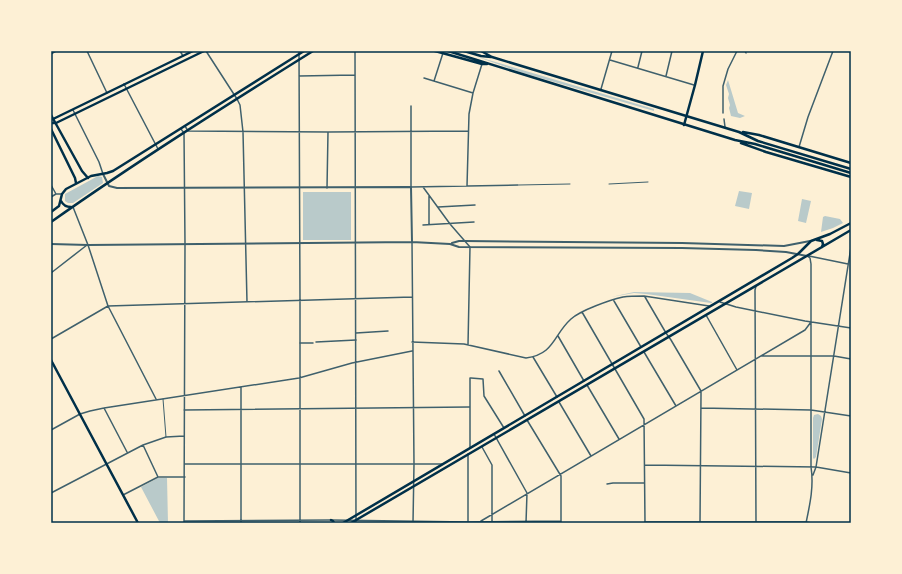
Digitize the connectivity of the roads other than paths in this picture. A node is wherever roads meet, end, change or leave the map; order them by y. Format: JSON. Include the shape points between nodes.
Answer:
{"nodes":[{"id":1,"x":56,"y":51,"type":"edge"},
{"id":2,"x":87,"y":51,"type":"edge"},
{"id":3,"x":180,"y":51,"type":"edge"},
{"id":4,"x":193,"y":51,"type":"edge"},
{"id":5,"x":205,"y":51,"type":"edge"},
{"id":6,"x":304,"y":51,"type":"edge"},
{"id":7,"x":313,"y":51,"type":"edge"},
{"id":8,"x":355,"y":51,"type":"edge"},
{"id":9,"x":435,"y":51,"type":"edge"},
{"id":10,"x":448,"y":51,"type":"edge"},
{"id":11,"x":464,"y":51,"type":"edge"},
{"id":12,"x":480,"y":51,"type":"edge"},
{"id":13,"x":612,"y":51,"type":"edge"},
{"id":14,"x":642,"y":51,"type":"edge"},
{"id":15,"x":672,"y":51,"type":"edge"},
{"id":16,"x":703,"y":51,"type":"edge"},
{"id":17,"x":737,"y":51,"type":"edge"},
{"id":18,"x":833,"y":51,"type":"edge"},
{"id":19,"x":299,"y":53,"type":"edge"},
{"id":20,"x":443,"y":53,"type":"junction"},
{"id":21,"x":51,"y":54,"type":"edge"},
{"id":22,"x":183,"y":56,"type":"junction"},
{"id":23,"x":492,"y":57,"type":"junction"},
{"id":24,"x":299,"y":60,"type":"junction"},
{"id":25,"x":610,"y":60,"type":"junction"},
{"id":26,"x":482,"y":64,"type":"junction"},
{"id":27,"x":490,"y":64,"type":"junction"},
{"id":28,"x":638,"y":67,"type":"junction"},
{"id":29,"x":355,"y":75,"type":"junction"},
{"id":30,"x":299,"y":76,"type":"junction"},
{"id":31,"x":666,"y":76,"type":"junction"},
{"id":32,"x":424,"y":78,"type":"dead end"},
{"id":33,"x":434,"y":81,"type":"junction"},
{"id":34,"x":124,"y":84,"type":"junction"},
{"id":35,"x":696,"y":85,"type":"junction"},
{"id":36,"x":126,"y":89,"type":"junction"},
{"id":37,"x":601,"y":90,"type":"junction"},
{"id":38,"x":107,"y":93,"type":"junction"},
{"id":39,"x":473,"y":93,"type":"junction"},
{"id":40,"x":235,"y":95,"type":"junction"},
{"id":41,"x":238,"y":99,"type":"junction"},
{"id":42,"x":411,"y":106,"type":"dead end"},
{"id":43,"x":73,"y":110,"type":"junction"},
{"id":44,"x":723,"y":113,"type":"dead end"},
{"id":45,"x":75,"y":114,"type":"junction"},
{"id":46,"x":51,"y":115,"type":"edge"},
{"id":47,"x":687,"y":116,"type":"junction"},
{"id":48,"x":724,"y":120,"type":"dead end"},
{"id":49,"x":52,"y":121,"type":"edge"},
{"id":50,"x":56,"y":123,"type":"junction"},
{"id":51,"x":684,"y":125,"type":"junction"},
{"id":52,"x":185,"y":126,"type":"junction"},
{"id":53,"x":724,"y":127,"type":"junction"},
{"id":54,"x":51,"y":129,"type":"edge"},
{"id":55,"x":181,"y":129,"type":"junction"},
{"id":56,"x":188,"y":131,"type":"junction"},
{"id":57,"x":468,"y":131,"type":"junction"},
{"id":58,"x":243,"y":132,"type":"junction"},
{"id":59,"x":299,"y":132,"type":"junction"},
{"id":60,"x":328,"y":132,"type":"junction"},
{"id":61,"x":355,"y":132,"type":"junction"},
{"id":62,"x":411,"y":132,"type":"junction"},
{"id":63,"x":739,"y":132,"type":"junction"},
{"id":64,"x":184,"y":133,"type":"junction"},
{"id":65,"x":735,"y":140,"type":"junction"},
{"id":66,"x":156,"y":145,"type":"junction"},
{"id":67,"x":798,"y":147,"type":"junction"},
{"id":68,"x":158,"y":149,"type":"junction"},
{"id":69,"x":851,"y":163,"type":"edge"},
{"id":70,"x":851,"y":169,"type":"edge"},
{"id":71,"x":851,"y":172,"type":"edge"},
{"id":72,"x":103,"y":174,"type":"junction"},
{"id":73,"x":851,"y":177,"type":"edge"},
{"id":74,"x":88,"y":178,"type":"junction"},
{"id":75,"x":648,"y":182,"type":"dead end"},
{"id":76,"x":76,"y":183,"type":"junction"},
{"id":77,"x":107,"y":183,"type":"junction"},
{"id":78,"x":570,"y":184,"type":"dead end"},
{"id":79,"x":609,"y":184,"type":"dead end"},
{"id":80,"x":51,"y":185,"type":"edge"},
{"id":81,"x":518,"y":185,"type":"joint"},
{"id":82,"x":467,"y":186,"type":"junction"},
{"id":83,"x":411,"y":187,"type":"junction"},
{"id":84,"x":423,"y":187,"type":"junction"},
{"id":85,"x":244,"y":188,"type":"junction"},
{"id":86,"x":299,"y":188,"type":"junction"},
{"id":87,"x":327,"y":188,"type":"junction"},
{"id":88,"x":355,"y":188,"type":"junction"},
{"id":89,"x":184,"y":189,"type":"junction"},
{"id":90,"x":56,"y":194,"type":"junction"},
{"id":91,"x":62,"y":194,"type":"junction"},
{"id":92,"x":430,"y":196,"type":"junction"},
{"id":93,"x":51,"y":197,"type":"edge"},
{"id":94,"x":60,"y":200,"type":"junction"},
{"id":95,"x":475,"y":205,"type":"dead end"},
{"id":96,"x":73,"y":207,"type":"junction"},
{"id":97,"x":438,"y":207,"type":"junction"},
{"id":98,"x":51,"y":212,"type":"edge"},
{"id":99,"x":51,"y":222,"type":"edge"},
{"id":100,"x":474,"y":222,"type":"dead end"},
{"id":101,"x":851,"y":223,"type":"edge"},
{"id":102,"x":429,"y":224,"type":"junction"},
{"id":103,"x":450,"y":224,"type":"junction"},
{"id":104,"x":423,"y":225,"type":"dead end"},
{"id":105,"x":851,"y":230,"type":"edge"},
{"id":106,"x":814,"y":240,"type":"junction"},
{"id":107,"x":465,"y":241,"type":"junction"},
{"id":108,"x":494,"y":241,"type":"junction"},
{"id":109,"x":810,"y":241,"type":"junction"},
{"id":110,"x":299,"y":242,"type":"junction"},
{"id":111,"x":355,"y":242,"type":"junction"},
{"id":112,"x":412,"y":242,"type":"junction"},
{"id":113,"x":519,"y":242,"type":"junction"},
{"id":114,"x":538,"y":242,"type":"junction"},
{"id":115,"x":605,"y":242,"type":"junction"},
{"id":116,"x":627,"y":242,"type":"junction"},
{"id":117,"x":246,"y":243,"type":"junction"},
{"id":118,"x":51,"y":244,"type":"edge"},
{"id":119,"x":185,"y":244,"type":"junction"},
{"id":120,"x":450,"y":244,"type":"junction"},
{"id":121,"x":88,"y":245,"type":"junction"},
{"id":122,"x":470,"y":247,"type":"junction"},
{"id":123,"x":495,"y":247,"type":"junction"},
{"id":124,"x":519,"y":247,"type":"junction"},
{"id":125,"x":538,"y":247,"type":"junction"},
{"id":126,"x":605,"y":247,"type":"junction"},
{"id":127,"x":821,"y":247,"type":"junction"},
{"id":128,"x":851,"y":247,"type":"edge"},
{"id":129,"x":627,"y":248,"type":"junction"},
{"id":130,"x":851,"y":251,"type":"edge"},
{"id":131,"x":798,"y":254,"type":"junction"},
{"id":132,"x":807,"y":256,"type":"junction"},
{"id":133,"x":848,"y":264,"type":"junction"},
{"id":134,"x":51,"y":273,"type":"edge"},
{"id":135,"x":753,"y":281,"type":"junction"},
{"id":136,"x":756,"y":286,"type":"junction"},
{"id":137,"x":644,"y":296,"type":"junction"},
{"id":138,"x":412,"y":298,"type":"junction"},
{"id":139,"x":356,"y":299,"type":"junction"},
{"id":140,"x":613,"y":300,"type":"junction"},
{"id":141,"x":300,"y":301,"type":"junction"},
{"id":142,"x":247,"y":302,"type":"junction"},
{"id":143,"x":719,"y":302,"type":"junction"},
{"id":144,"x":185,"y":304,"type":"junction"},
{"id":145,"x":725,"y":304,"type":"junction"},
{"id":146,"x":108,"y":306,"type":"junction"},
{"id":147,"x":710,"y":307,"type":"junction"},
{"id":148,"x":755,"y":311,"type":"junction"},
{"id":149,"x":582,"y":312,"type":"junction"},
{"id":150,"x":706,"y":315,"type":"junction"},
{"id":151,"x":811,"y":322,"type":"junction"},
{"id":152,"x":838,"y":326,"type":"junction"},
{"id":153,"x":851,"y":328,"type":"edge"},
{"id":154,"x":388,"y":331,"type":"dead end"},
{"id":155,"x":356,"y":333,"type":"junction"},
{"id":156,"x":666,"y":333,"type":"junction"},
{"id":157,"x":558,"y":336,"type":"junction"},
{"id":158,"x":669,"y":337,"type":"junction"},
{"id":159,"x":51,"y":338,"type":"edge"},
{"id":160,"x":356,"y":340,"type":"junction"},
{"id":161,"x":412,"y":342,"type":"junction"},
{"id":162,"x":300,"y":343,"type":"junction"},
{"id":163,"x":468,"y":345,"type":"junction"},
{"id":164,"x":641,"y":347,"type":"junction"},
{"id":165,"x":412,"y":351,"type":"junction"},
{"id":166,"x":643,"y":352,"type":"junction"},
{"id":167,"x":760,"y":356,"type":"junction"},
{"id":168,"x":811,"y":356,"type":"junction"},
{"id":169,"x":834,"y":356,"type":"junction"},
{"id":170,"x":533,"y":357,"type":"junction"},
{"id":171,"x":756,"y":359,"type":"junction"},
{"id":172,"x":851,"y":359,"type":"edge"},
{"id":173,"x":51,"y":360,"type":"edge"},
{"id":174,"x":356,"y":363,"type":"junction"},
{"id":175,"x":612,"y":364,"type":"junction"},
{"id":176,"x":615,"y":368,"type":"junction"},
{"id":177,"x":737,"y":370,"type":"junction"},
{"id":178,"x":499,"y":371,"type":"dead end"},
{"id":179,"x":299,"y":378,"type":"junction"},
{"id":180,"x":584,"y":381,"type":"junction"},
{"id":181,"x":587,"y":385,"type":"junction"},
{"id":182,"x":241,"y":387,"type":"junction"},
{"id":183,"x":701,"y":391,"type":"junction"},
{"id":184,"x":184,"y":395,"type":"junction"},
{"id":185,"x":556,"y":397,"type":"junction"},
{"id":186,"x":163,"y":398,"type":"junction"},
{"id":187,"x":156,"y":399,"type":"junction"},
{"id":188,"x":559,"y":402,"type":"junction"},
{"id":189,"x":676,"y":406,"type":"junction"},
{"id":190,"x":470,"y":407,"type":"junction"},
{"id":191,"x":104,"y":408,"type":"junction"},
{"id":192,"x":356,"y":408,"type":"junction"},
{"id":193,"x":413,"y":408,"type":"junction"},
{"id":194,"x":701,"y":408,"type":"junction"},
{"id":195,"x":300,"y":409,"type":"junction"},
{"id":196,"x":184,"y":410,"type":"junction"},
{"id":197,"x":241,"y":410,"type":"junction"},
{"id":198,"x":756,"y":410,"type":"junction"},
{"id":199,"x":811,"y":410,"type":"junction"},
{"id":200,"x":824,"y":412,"type":"junction"},
{"id":201,"x":80,"y":414,"type":"junction"},
{"id":202,"x":525,"y":416,"type":"junction"},
{"id":203,"x":851,"y":416,"type":"edge"},
{"id":204,"x":527,"y":420,"type":"junction"},
{"id":205,"x":644,"y":424,"type":"junction"},
{"id":206,"x":504,"y":428,"type":"junction"},
{"id":207,"x":51,"y":430,"type":"edge"},
{"id":208,"x":494,"y":434,"type":"junction"},
{"id":209,"x":184,"y":436,"type":"junction"},
{"id":210,"x":166,"y":437,"type":"junction"},
{"id":211,"x":496,"y":439,"type":"junction"},
{"id":212,"x":619,"y":439,"type":"junction"},
{"id":213,"x":143,"y":445,"type":"junction"},
{"id":214,"x":482,"y":447,"type":"junction"},
{"id":215,"x":470,"y":448,"type":"junction"},
{"id":216,"x":127,"y":453,"type":"junction"},
{"id":217,"x":468,"y":454,"type":"junction"},
{"id":218,"x":591,"y":456,"type":"junction"},
{"id":219,"x":444,"y":463,"type":"junction"},
{"id":220,"x":106,"y":464,"type":"junction"},
{"id":221,"x":185,"y":464,"type":"junction"},
{"id":222,"x":241,"y":464,"type":"junction"},
{"id":223,"x":300,"y":464,"type":"junction"},
{"id":224,"x":356,"y":464,"type":"junction"},
{"id":225,"x":414,"y":464,"type":"junction"},
{"id":226,"x":645,"y":465,"type":"junction"},
{"id":227,"x":700,"y":466,"type":"junction"},
{"id":228,"x":756,"y":466,"type":"junction"},
{"id":229,"x":811,"y":467,"type":"junction"},
{"id":230,"x":816,"y":467,"type":"junction"},
{"id":231,"x":851,"y":473,"type":"edge"},
{"id":232,"x":560,"y":474,"type":"junction"},
{"id":233,"x":158,"y":477,"type":"junction"},
{"id":234,"x":185,"y":477,"type":"junction"},
{"id":235,"x":813,"y":477,"type":"junction"},
{"id":236,"x":414,"y":482,"type":"junction"},
{"id":237,"x":644,"y":483,"type":"junction"},
{"id":238,"x":607,"y":484,"type":"dead end"},
{"id":239,"x":414,"y":487,"type":"junction"},
{"id":240,"x":51,"y":493,"type":"edge"},
{"id":241,"x":527,"y":493,"type":"junction"},
{"id":242,"x":123,"y":495,"type":"junction"},
{"id":243,"x":493,"y":514,"type":"junction"},
{"id":244,"x":356,"y":515,"type":"junction"},
{"id":245,"x":331,"y":520,"type":"junction"},
{"id":246,"x":349,"y":520,"type":"junction"},
{"id":247,"x":481,"y":521,"type":"junction"},
{"id":248,"x":492,"y":521,"type":"junction"},
{"id":249,"x":184,"y":522,"type":"edge"},
{"id":250,"x":241,"y":522,"type":"edge"},
{"id":251,"x":300,"y":522,"type":"edge"},
{"id":252,"x":356,"y":522,"type":"edge"},
{"id":253,"x":413,"y":522,"type":"edge"},
{"id":254,"x":468,"y":522,"type":"edge"},
{"id":255,"x":499,"y":522,"type":"edge"},
{"id":256,"x":526,"y":522,"type":"edge"},
{"id":257,"x":561,"y":522,"type":"edge"},
{"id":258,"x":645,"y":522,"type":"edge"},
{"id":259,"x":700,"y":522,"type":"edge"},
{"id":260,"x":756,"y":522,"type":"edge"},
{"id":261,"x":806,"y":522,"type":"edge"},
{"id":262,"x":137,"y":523,"type":"edge"},
{"id":263,"x":334,"y":523,"type":"edge"},
{"id":264,"x":343,"y":523,"type":"edge"},
{"id":265,"x":351,"y":523,"type":"edge"},
{"id":266,"x":812,"y":523,"type":"edge"}],
"edges":[{"from":1,"to":21,"type":"street"},
{"from":2,"to":38,"type":"street"},
{"from":3,"to":22,"type":"street"},
{"from":4,"to":22,"type":"main road"},
{"from":5,"to":36,"type":"main road"},
{"from":5,"to":40,"type":"street"},
{"from":6,"to":19,"type":"main road"},
{"from":7,"to":24,"type":"main road"},
{"from":8,"to":29,"type":"street"},
{"from":9,"to":20,"type":"main road"},
{"from":10,"to":27,"type":"main road"},
{"from":11,"to":23,"type":"main road"},
{"from":12,"to":23,"type":"main road"},
{"from":13,"to":25,"type":"street"},
{"from":14,"to":28,"type":"street"},
{"from":15,"to":31,"type":"street"},
{"from":16,"to":35,"type":"main road"},
{"from":17,"to":44,"type":"street","via":[[723,86]]},
{"from":18,"to":67,"type":"street"},
{"from":19,"to":24,"type":"street"},
{"from":19,"to":40,"type":"main road"},
{"from":20,"to":26,"type":"main road"},
{"from":20,"to":33,"type":"street"},
{"from":22,"to":34,"type":"main road"},
{"from":23,"to":37,"type":"main road"},
{"from":24,"to":30,"type":"street"},
{"from":24,"to":41,"type":"main road"},
{"from":25,"to":28,"type":"street"},
{"from":25,"to":37,"type":"street"},
{"from":26,"to":27,"type":"main road"},
{"from":26,"to":39,"type":"street"},
{"from":27,"to":51,"type":"main road"},
{"from":28,"to":31,"type":"street"},
{"from":29,"to":30,"type":"street"},
{"from":29,"to":61,"type":"street"},
{"from":30,"to":59,"type":"street"},
{"from":31,"to":35,"type":"street"},
{"from":32,"to":33,"type":"street"},
{"from":33,"to":39,"type":"street"},
{"from":34,"to":36,"type":"street"},
{"from":34,"to":38,"type":"main road"},
{"from":35,"to":47,"type":"main road"},
{"from":36,"to":45,"type":"main road"},
{"from":36,"to":66,"type":"street"},
{"from":37,"to":47,"type":"main road"},
{"from":38,"to":43,"type":"main road"},
{"from":39,"to":57,"type":"street","via":[[468,114]]},
{"from":40,"to":41,"type":"street"},
{"from":40,"to":52,"type":"main road"},
{"from":41,"to":56,"type":"main road"},
{"from":41,"to":58,"type":"street"},
{"from":42,"to":62,"type":"street"},
{"from":43,"to":45,"type":"street"},
{"from":43,"to":49,"type":"main road"},
{"from":45,"to":50,"type":"main road"},
{"from":45,"to":72,"type":"street"},
{"from":46,"to":49,"type":"main road"},
{"from":47,"to":51,"type":"main road"},
{"from":47,"to":53,"type":"main road"},
{"from":48,"to":53,"type":"street"},
{"from":49,"to":50,"type":"main road"},
{"from":50,"to":74,"type":"main road"},
{"from":51,"to":65,"type":"main road"},
{"from":52,"to":55,"type":"main road"},
{"from":52,"to":56,"type":"street"},
{"from":53,"to":63,"type":"main road"},
{"from":54,"to":76,"type":"main road"},
{"from":55,"to":64,"type":"street"},
{"from":55,"to":66,"type":"main road"},
{"from":56,"to":58,"type":"street"},
{"from":56,"to":64,"type":"main road"},
{"from":57,"to":62,"type":"street"},
{"from":57,"to":82,"type":"street"},
{"from":58,"to":59,"type":"street"},
{"from":58,"to":85,"type":"street"},
{"from":59,"to":60,"type":"street"},
{"from":59,"to":86,"type":"street"},
{"from":60,"to":61,"type":"street"},
{"from":60,"to":87,"type":"street"},
{"from":61,"to":62,"type":"street"},
{"from":61,"to":88,"type":"street"},
{"from":62,"to":83,"type":"street"},
{"from":63,"to":67,"type":"main road","via":[[759,135]]},
{"from":63,"to":70,"type":"main road","via":[[758,141]]},
{"from":64,"to":68,"type":"main road"},
{"from":64,"to":89,"type":"street"},
{"from":65,"to":71,"type":"main road"},
{"from":65,"to":73,"type":"main road","via":[[766,152]]},
{"from":66,"to":68,"type":"street"},
{"from":66,"to":72,"type":"main road","via":[[113,171]]},
{"from":67,"to":69,"type":"main road"},
{"from":68,"to":77,"type":"main road"},
{"from":72,"to":74,"type":"main road"},
{"from":72,"to":77,"type":"street"},
{"from":74,"to":76,"type":"main road"},
{"from":75,"to":79,"type":"lane"},
{"from":76,"to":91,"type":"main road"},
{"from":77,"to":89,"type":"street","via":[[117,188]]},
{"from":77,"to":96,"type":"main road"},
{"from":78,"to":81,"type":"lane"},
{"from":80,"to":90,"type":"street"},
{"from":81,"to":82,"type":"street"},
{"from":82,"to":84,"type":"street"},
{"from":83,"to":84,"type":"street"},
{"from":83,"to":88,"type":"street"},
{"from":83,"to":112,"type":"street"},
{"from":84,"to":92,"type":"street"},
{"from":85,"to":86,"type":"street"},
{"from":85,"to":89,"type":"street"},
{"from":85,"to":117,"type":"street"},
{"from":86,"to":87,"type":"street"},
{"from":86,"to":110,"type":"street"},
{"from":87,"to":88,"type":"street"},
{"from":88,"to":111,"type":"street"},
{"from":89,"to":119,"type":"street"},
{"from":90,"to":91,"type":"street"},
{"from":90,"to":93,"type":"street"},
{"from":91,"to":94,"type":"main road"},
{"from":92,"to":97,"type":"street"},
{"from":92,"to":102,"type":"street"},
{"from":94,"to":96,"type":"main road","via":[[65,206]]},
{"from":94,"to":98,"type":"main road","via":[[59,206]]},
{"from":95,"to":97,"type":"street"},
{"from":96,"to":99,"type":"main road"},
{"from":96,"to":121,"type":"street"},
{"from":97,"to":103,"type":"street"},
{"from":100,"to":103,"type":"street"},
{"from":101,"to":106,"type":"main road"},
{"from":102,"to":103,"type":"street"},
{"from":102,"to":104,"type":"street"},
{"from":103,"to":107,"type":"street"},
{"from":105,"to":127,"type":"main road"},
{"from":106,"to":109,"type":"main road"},
{"from":106,"to":127,"type":"main road","via":[[822,241]]},
{"from":107,"to":108,"type":"street"},
{"from":107,"to":120,"type":"street"},
{"from":107,"to":122,"type":"street"},
{"from":108,"to":113,"type":"street"},
{"from":108,"to":123,"type":"street"},
{"from":109,"to":116,"type":"street","via":[[784,246]]},
{"from":109,"to":131,"type":"main road"},
{"from":110,"to":111,"type":"street"},
{"from":110,"to":117,"type":"street"},
{"from":110,"to":141,"type":"street"},
{"from":111,"to":112,"type":"street"},
{"from":111,"to":139,"type":"street"},
{"from":112,"to":120,"type":"street"},
{"from":112,"to":138,"type":"street"},
{"from":113,"to":114,"type":"street"},
{"from":113,"to":124,"type":"street"},
{"from":114,"to":115,"type":"street"},
{"from":114,"to":125,"type":"street"},
{"from":115,"to":116,"type":"street"},
{"from":115,"to":126,"type":"street"},
{"from":116,"to":129,"type":"street"},
{"from":117,"to":119,"type":"street"},
{"from":117,"to":142,"type":"street"},
{"from":118,"to":121,"type":"street"},
{"from":119,"to":121,"type":"street"},
{"from":119,"to":144,"type":"street"},
{"from":120,"to":122,"type":"street"},
{"from":121,"to":134,"type":"street"},
{"from":121,"to":146,"type":"street"},
{"from":122,"to":123,"type":"street"},
{"from":122,"to":163,"type":"street"},
{"from":123,"to":124,"type":"street"},
{"from":124,"to":125,"type":"street"},
{"from":125,"to":126,"type":"street"},
{"from":126,"to":129,"type":"street"},
{"from":127,"to":132,"type":"main road"},
{"from":128,"to":130,"type":"street"},
{"from":129,"to":131,"type":"street","via":[[741,249]]},
{"from":130,"to":133,"type":"street"},
{"from":131,"to":132,"type":"street"},
{"from":131,"to":135,"type":"main road"},
{"from":132,"to":133,"type":"street"},
{"from":132,"to":136,"type":"main road"},
{"from":132,"to":151,"type":"street","via":[[811,264]]},
{"from":133,"to":152,"type":"street"},
{"from":135,"to":136,"type":"main road"},
{"from":135,"to":143,"type":"main road"},
{"from":136,"to":145,"type":"main road"},
{"from":136,"to":148,"type":"street"},
{"from":137,"to":140,"type":"street"},
{"from":137,"to":147,"type":"street"},
{"from":137,"to":156,"type":"street"},
{"from":138,"to":139,"type":"street"},
{"from":138,"to":161,"type":"street"},
{"from":139,"to":141,"type":"street"},
{"from":139,"to":155,"type":"street"},
{"from":140,"to":149,"type":"street"},
{"from":140,"to":164,"type":"street"},
{"from":141,"to":142,"type":"street"},
{"from":141,"to":162,"type":"street"},
{"from":142,"to":144,"type":"street"},
{"from":143,"to":145,"type":"street"},
{"from":143,"to":147,"type":"main road"},
{"from":144,"to":146,"type":"street"},
{"from":144,"to":184,"type":"street"},
{"from":145,"to":148,"type":"street"},
{"from":145,"to":150,"type":"main road"},
{"from":146,"to":159,"type":"street"},
{"from":146,"to":187,"type":"street"},
{"from":147,"to":156,"type":"main road"},
{"from":148,"to":151,"type":"street"},
{"from":148,"to":171,"type":"street"},
{"from":149,"to":157,"type":"street","via":[[571,319]]},
{"from":149,"to":175,"type":"street"},
{"from":150,"to":158,"type":"main road"},
{"from":150,"to":177,"type":"street"},
{"from":151,"to":152,"type":"street"},
{"from":151,"to":167,"type":"street","via":[[805,330]]},
{"from":151,"to":168,"type":"street"},
{"from":152,"to":153,"type":"street"},
{"from":152,"to":169,"type":"street"},
{"from":154,"to":155,"type":"street"},
{"from":155,"to":160,"type":"street"},
{"from":156,"to":158,"type":"street"},
{"from":156,"to":164,"type":"main road"},
{"from":157,"to":170,"type":"street","via":[[549,348]]},
{"from":157,"to":180,"type":"street"},
{"from":158,"to":166,"type":"main road"},
{"from":158,"to":183,"type":"street"},
{"from":160,"to":162,"type":"street"},
{"from":160,"to":174,"type":"street"},
{"from":161,"to":163,"type":"street"},
{"from":161,"to":165,"type":"street"},
{"from":162,"to":179,"type":"street"},
{"from":163,"to":170,"type":"street","via":[[526,358]]},
{"from":164,"to":175,"type":"main road"},
{"from":165,"to":174,"type":"street"},
{"from":165,"to":193,"type":"street"},
{"from":166,"to":176,"type":"main road"},
{"from":166,"to":189,"type":"street"},
{"from":167,"to":168,"type":"street"},
{"from":167,"to":171,"type":"street"},
{"from":168,"to":169,"type":"street"},
{"from":168,"to":199,"type":"street"},
{"from":169,"to":172,"type":"street"},
{"from":169,"to":200,"type":"street"},
{"from":170,"to":185,"type":"street"},
{"from":171,"to":177,"type":"street"},
{"from":171,"to":198,"type":"street"},
{"from":173,"to":201,"type":"main road"},
{"from":174,"to":179,"type":"street"},
{"from":174,"to":192,"type":"street"},
{"from":175,"to":176,"type":"street"},
{"from":175,"to":180,"type":"main road"},
{"from":176,"to":181,"type":"main road"},
{"from":176,"to":205,"type":"street","via":[[644,419]]},
{"from":177,"to":183,"type":"street"},
{"from":178,"to":202,"type":"street"},
{"from":179,"to":182,"type":"street"},
{"from":179,"to":195,"type":"street"},
{"from":180,"to":185,"type":"main road"},
{"from":181,"to":188,"type":"main road"},
{"from":181,"to":212,"type":"street"},
{"from":182,"to":184,"type":"street"},
{"from":182,"to":197,"type":"street"},
{"from":183,"to":189,"type":"street"},
{"from":183,"to":194,"type":"street"},
{"from":184,"to":186,"type":"street"},
{"from":184,"to":196,"type":"street"},
{"from":185,"to":202,"type":"main road"},
{"from":186,"to":187,"type":"street"},
{"from":186,"to":210,"type":"lane"},
{"from":187,"to":191,"type":"street"},
{"from":188,"to":204,"type":"main road"},
{"from":188,"to":218,"type":"street"},
{"from":189,"to":205,"type":"street"},
{"from":190,"to":193,"type":"street"},
{"from":190,"to":206,"type":"street","via":[[470,378],[484,380],[484,396]]},
{"from":190,"to":215,"type":"street"},
{"from":191,"to":201,"type":"street"},
{"from":191,"to":216,"type":"street"},
{"from":192,"to":193,"type":"street"},
{"from":192,"to":195,"type":"street"},
{"from":192,"to":224,"type":"street"},
{"from":193,"to":225,"type":"street"},
{"from":194,"to":198,"type":"street"},
{"from":194,"to":227,"type":"street"},
{"from":195,"to":197,"type":"street"},
{"from":195,"to":223,"type":"street"},
{"from":196,"to":197,"type":"street"},
{"from":196,"to":209,"type":"street"},
{"from":197,"to":222,"type":"street"},
{"from":198,"to":199,"type":"street"},
{"from":198,"to":228,"type":"street"},
{"from":199,"to":200,"type":"street"},
{"from":199,"to":229,"type":"street"},
{"from":200,"to":203,"type":"street"},
{"from":200,"to":230,"type":"street"},
{"from":201,"to":207,"type":"street"},
{"from":201,"to":220,"type":"main road"},
{"from":202,"to":206,"type":"main road"},
{"from":204,"to":211,"type":"main road"},
{"from":204,"to":232,"type":"street"},
{"from":205,"to":212,"type":"street"},
{"from":205,"to":226,"type":"street"},
{"from":206,"to":208,"type":"main road"},
{"from":208,"to":211,"type":"street"},
{"from":208,"to":215,"type":"main road"},
{"from":209,"to":210,"type":"street"},
{"from":209,"to":221,"type":"street"},
{"from":210,"to":213,"type":"street"},
{"from":211,"to":214,"type":"main road"},
{"from":211,"to":241,"type":"street"},
{"from":212,"to":218,"type":"street"},
{"from":213,"to":216,"type":"street"},
{"from":213,"to":233,"type":"street"},
{"from":214,"to":217,"type":"main road"},
{"from":214,"to":243,"type":"street","via":[[492,465]]},
{"from":215,"to":219,"type":"main road"},
{"from":216,"to":220,"type":"street"},
{"from":217,"to":239,"type":"main road"},
{"from":217,"to":254,"type":"street"},
{"from":218,"to":232,"type":"street"},
{"from":219,"to":225,"type":"street"},
{"from":219,"to":236,"type":"main road"},
{"from":220,"to":240,"type":"street"},
{"from":220,"to":242,"type":"main road"},
{"from":221,"to":222,"type":"street"},
{"from":221,"to":234,"type":"street"},
{"from":222,"to":223,"type":"street"},
{"from":222,"to":250,"type":"street"},
{"from":223,"to":224,"type":"street"},
{"from":223,"to":251,"type":"street"},
{"from":224,"to":225,"type":"street"},
{"from":224,"to":244,"type":"street"},
{"from":225,"to":236,"type":"street"},
{"from":226,"to":227,"type":"street"},
{"from":226,"to":237,"type":"street"},
{"from":227,"to":228,"type":"street"},
{"from":227,"to":259,"type":"street"},
{"from":228,"to":229,"type":"street"},
{"from":228,"to":260,"type":"street"},
{"from":229,"to":230,"type":"street"},
{"from":229,"to":235,"type":"street"},
{"from":230,"to":231,"type":"street"},
{"from":230,"to":235,"type":"street"},
{"from":232,"to":241,"type":"street"},
{"from":232,"to":257,"type":"street"},
{"from":233,"to":234,"type":"street"},
{"from":233,"to":242,"type":"street"},
{"from":234,"to":249,"type":"street"},
{"from":235,"to":261,"type":"street"},
{"from":236,"to":239,"type":"street"},
{"from":236,"to":244,"type":"main road"},
{"from":237,"to":238,"type":"street"},
{"from":237,"to":258,"type":"street"},
{"from":239,"to":252,"type":"main road"},
{"from":239,"to":253,"type":"street"},
{"from":241,"to":243,"type":"street"},
{"from":241,"to":256,"type":"street"},
{"from":242,"to":262,"type":"main road"},
{"from":243,"to":247,"type":"street"},
{"from":243,"to":248,"type":"street"},
{"from":244,"to":246,"type":"main road"},
{"from":244,"to":252,"type":"street"},
{"from":245,"to":246,"type":"street"},
{"from":245,"to":251,"type":"street"},
{"from":245,"to":263,"type":"main road"},
{"from":246,"to":252,"type":"street"},
{"from":246,"to":264,"type":"main road"},
{"from":247,"to":248,"type":"street"},
{"from":247,"to":254,"type":"street"},
{"from":248,"to":255,"type":"street"},
{"from":249,"to":250,"type":"street"},
{"from":250,"to":251,"type":"street"},
{"from":252,"to":253,"type":"street"},
{"from":252,"to":265,"type":"main road"},
{"from":253,"to":254,"type":"street"},
{"from":255,"to":256,"type":"street"},
{"from":256,"to":257,"type":"street"},
{"from":258,"to":259,"type":"street"},
{"from":259,"to":260,"type":"street"},
{"from":260,"to":261,"type":"street"},
{"from":261,"to":266,"type":"street"}]}
